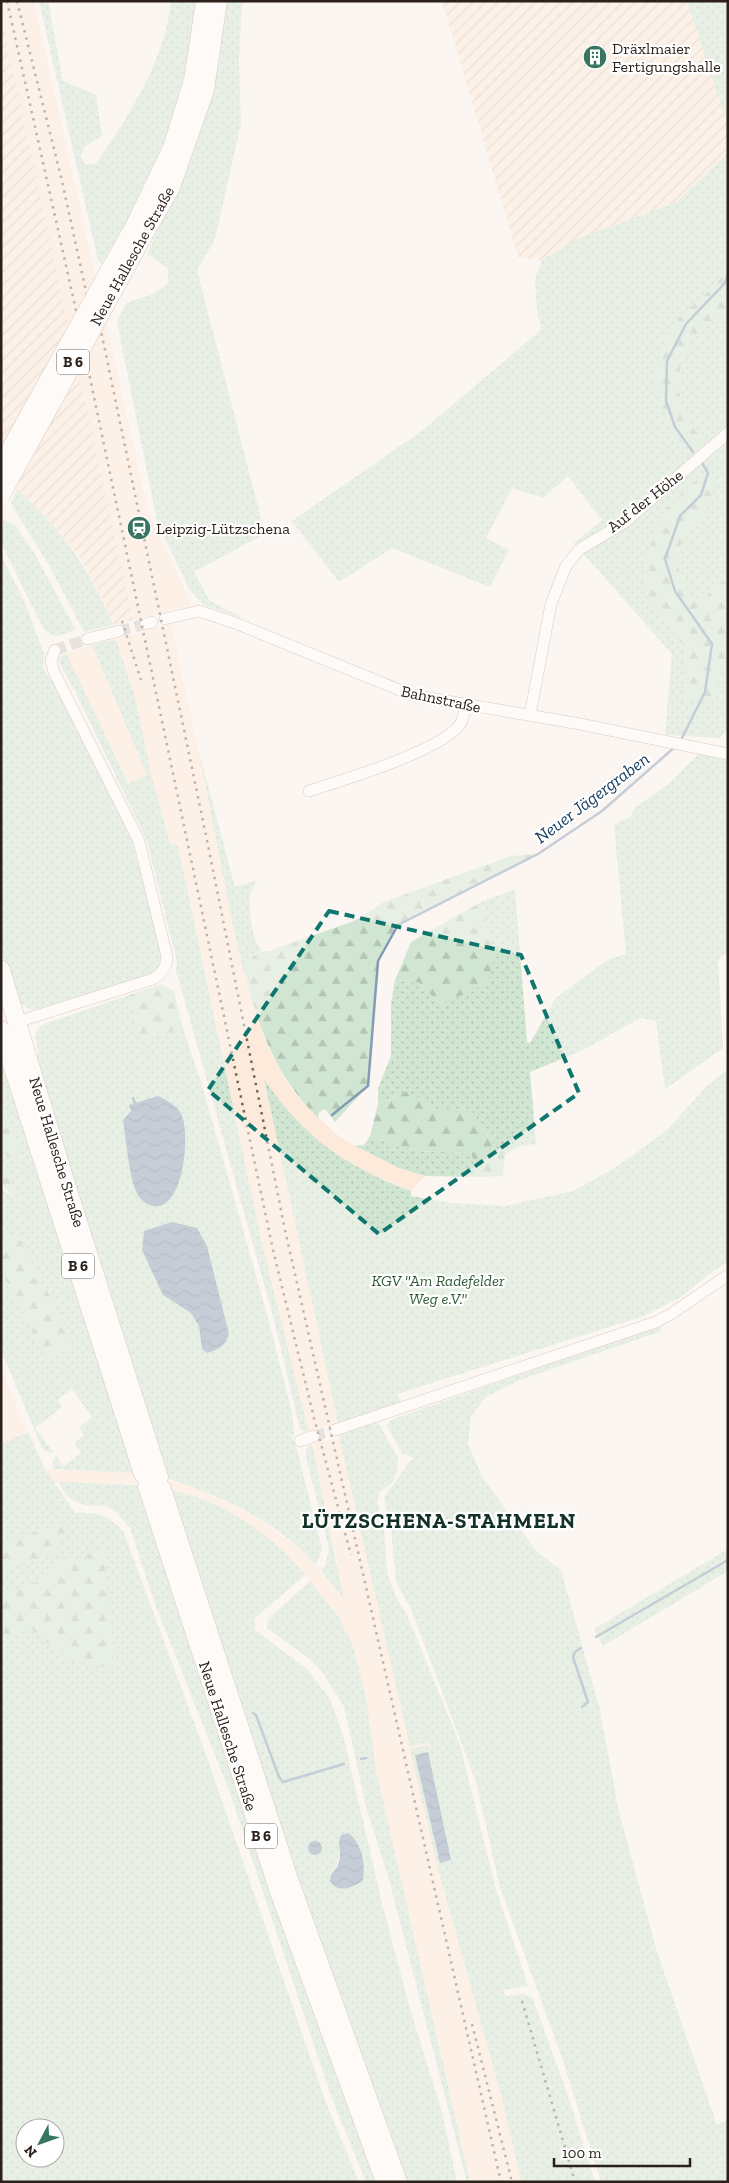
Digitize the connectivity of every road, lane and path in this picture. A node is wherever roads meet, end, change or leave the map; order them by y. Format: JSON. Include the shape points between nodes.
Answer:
{"nodes":[{"id":1,"x":205,"y":1,"type":"edge"},
{"id":2,"x":218,"y":1,"type":"edge"},
{"id":3,"x":141,"y":226,"type":"junction"},
{"id":4,"x":728,"y":433,"type":"edge"},
{"id":5,"x":1,"y":466,"type":"edge"},
{"id":6,"x":1,"y":495,"type":"edge"},
{"id":7,"x":165,"y":618,"type":"dead end"},
{"id":8,"x":119,"y":631,"type":"tunnel mouth"},
{"id":9,"x":87,"y":639,"type":"tunnel mouth"},
{"id":10,"x":55,"y":650,"type":"dead end"},
{"id":11,"x":465,"y":706,"type":"junction"},
{"id":12,"x":530,"y":715,"type":"junction"},
{"id":13,"x":728,"y":754,"type":"edge"},
{"id":14,"x":309,"y":791,"type":"dead end"},
{"id":15,"x":1,"y":970,"type":"edge"},
{"id":16,"x":9,"y":1026,"type":"edge"},
{"id":17,"x":728,"y":1275,"type":"edge"},
{"id":18,"x":335,"y":1430,"type":"tunnel mouth"},
{"id":19,"x":314,"y":1436,"type":"tunnel mouth"},
{"id":20,"x":300,"y":1441,"type":"dead end"},
{"id":21,"x":153,"y":1481,"type":"junction"},
{"id":22,"x":385,"y":2182,"type":"edge"},
{"id":23,"x":398,"y":2182,"type":"edge"}],
"edges":[{"from":1,"to":3,"type":"main road","name":"Neue Hallesche Straße","number":"B 6","via":[[193,80],[172,148]]},
{"from":2,"to":3,"type":"main road","name":"Neue Hallesche Straße","number":"B 6","via":[[205,90],[171,188]]},
{"from":3,"to":5,"type":"main road","name":"Neue Hallesche Straße","number":"B 6","bridge":true},
{"from":3,"to":6,"type":"main road","name":"Neue Hallesche Straße","number":"B 6","bridge":true},
{"from":4,"to":12,"type":"street","name":"Auf der Höhe","via":[[625,522],[580,549],[566,566],[550,604]]},
{"from":7,"to":11,"type":"street","name":"Bahnstraße","via":[[199,611],[393,689]]},
{"from":8,"to":9,"type":"street"},
{"from":10,"to":16,"type":"street","via":[[51,660],[54,672],[139,841],[167,957],[164,970],[153,979]]},
{"from":11,"to":12,"type":"street","name":"Bahnstraße"},
{"from":11,"to":14,"type":"street","via":[[463,720],[442,739],[370,771]]},
{"from":12,"to":13,"type":"street","name":"Bahnstraße"},
{"from":15,"to":16,"type":"main road","name":"Neue Hallesche Straße","number":"B 6"},
{"from":16,"to":21,"type":"main road","name":"Neue Hallesche Straße","number":"B 6"},
{"from":17,"to":18,"type":"street","via":[[656,1322]]},
{"from":19,"to":20,"type":"street"},
{"from":21,"to":22,"type":"main road","name":"Neue Hallesche Straße","number":"B 6","via":[[278,1888]]},
{"from":21,"to":23,"type":"main road","name":"Neue Hallesche Straße","number":"B 6","via":[[289,1879]]}]}
